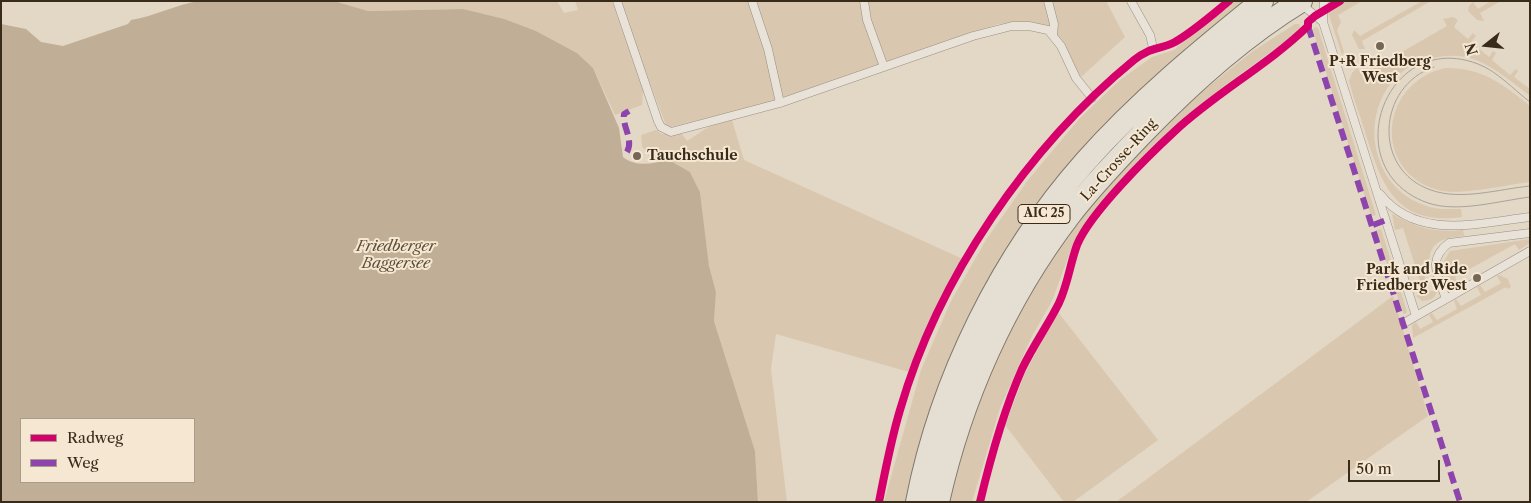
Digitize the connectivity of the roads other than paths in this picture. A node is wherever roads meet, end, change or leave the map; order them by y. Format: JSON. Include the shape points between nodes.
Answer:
{"nodes":[{"id":1,"x":617,"y":1,"type":"edge"},
{"id":2,"x":752,"y":1,"type":"edge"},
{"id":3,"x":864,"y":1,"type":"edge"},
{"id":4,"x":1048,"y":1,"type":"edge"},
{"id":5,"x":1131,"y":1,"type":"edge"},
{"id":6,"x":1262,"y":1,"type":"edge"},
{"id":7,"x":1324,"y":1,"type":"edge"},
{"id":8,"x":1300,"y":2,"type":"edge"},
{"id":9,"x":1323,"y":22,"type":"junction"},
{"id":10,"x":1053,"y":35,"type":"junction"},
{"id":11,"x":1153,"y":48,"type":"dead end"},
{"id":12,"x":884,"y":67,"type":"junction"},
{"id":13,"x":1092,"y":98,"type":"dead end"},
{"id":14,"x":780,"y":104,"type":"junction"},
{"id":15,"x":1375,"y":188,"type":"junction"},
{"id":16,"x":1530,"y":217,"type":"edge"},
{"id":17,"x":1530,"y":233,"type":"edge"},
{"id":18,"x":1530,"y":251,"type":"edge"},
{"id":19,"x":1446,"y":299,"type":"junction"},
{"id":20,"x":1416,"y":316,"type":"junction"},
{"id":21,"x":1404,"y":324,"type":"dead end"},
{"id":22,"x":917,"y":502,"type":"edge"},
{"id":23,"x":938,"y":502,"type":"edge"}],
"edges":[{"from":1,"to":14,"type":"lane","via":[[658,121],[665,130],[681,130]]},
{"from":2,"to":14,"type":"lane","via":[[768,49]]},
{"from":3,"to":12,"type":"lane","via":[[867,20]]},
{"from":4,"to":10,"type":"lane","via":[[1054,24]]},
{"from":5,"to":11,"type":"lane","via":[[1150,35]]},
{"from":6,"to":22,"type":"main road","name":"La-Crosse-Ring","number":"AIC 25","via":[[1118,127],[1084,163],[1032,232],[1003,278],[966,349],[935,433]]},
{"from":7,"to":9,"type":"lane"},
{"from":8,"to":9,"type":"lane"},
{"from":8,"to":23,"type":"main road","name":"La-Crosse-Ring","number":"AIC 25","via":[[1234,50],[1184,92],[1113,163],[1064,223],[1023,287],[981,366],[955,436]]},
{"from":9,"to":15,"type":"lane"},
{"from":10,"to":12,"type":"lane","via":[[1048,30],[1029,26],[996,29]]},
{"from":10,"to":13,"type":"lane","via":[[1076,78]]},
{"from":12,"to":14,"type":"lane"},
{"from":15,"to":16,"type":"lane","via":[[1386,202],[1414,220],[1432,226]]},
{"from":15,"to":20,"type":"lane"},
{"from":17,"to":19,"type":"lane","via":[[1449,243],[1442,248],[1435,264]]},
{"from":18,"to":19,"type":"lane"},
{"from":19,"to":20,"type":"lane"},
{"from":20,"to":21,"type":"lane"}]}
